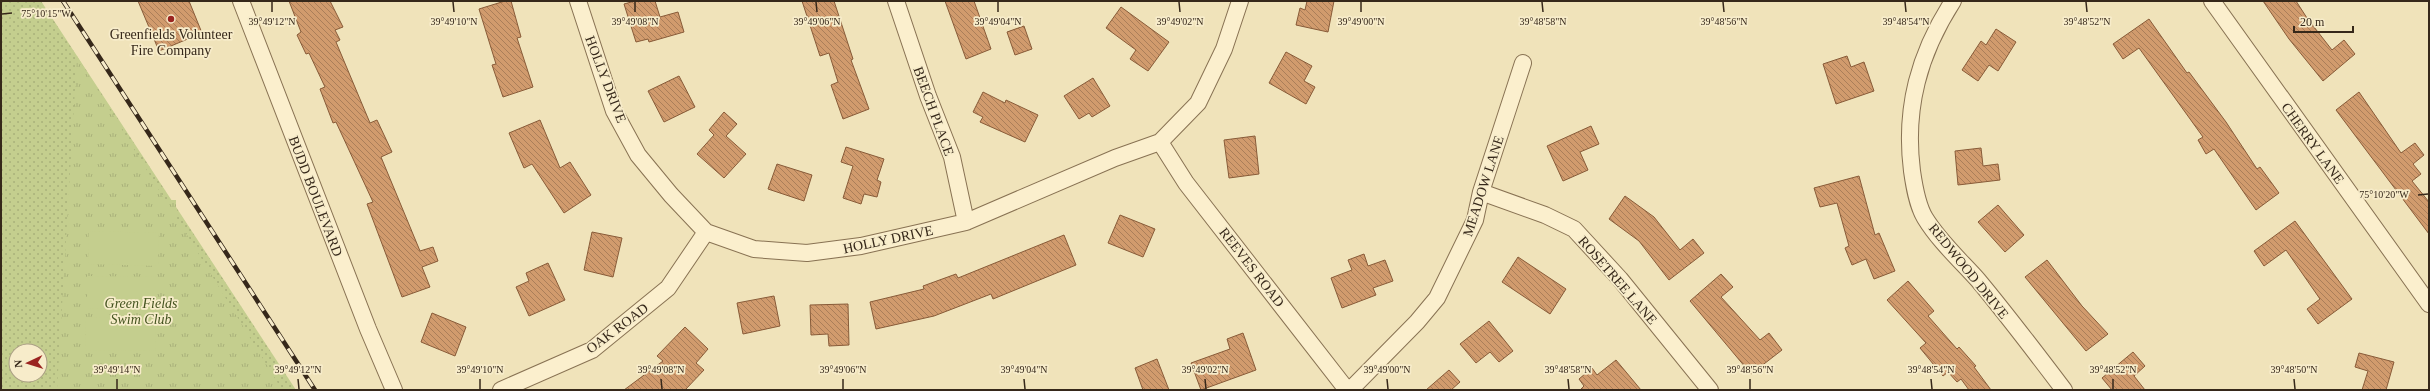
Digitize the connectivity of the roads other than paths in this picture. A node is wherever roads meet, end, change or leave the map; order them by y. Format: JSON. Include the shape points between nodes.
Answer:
{"nodes":[{"id":1,"x":241,"y":1,"type":"edge"},
{"id":2,"x":578,"y":1,"type":"edge"},
{"id":3,"x":896,"y":1,"type":"edge"},
{"id":4,"x":1240,"y":1,"type":"edge"},
{"id":5,"x":1953,"y":1,"type":"edge"},
{"id":6,"x":2212,"y":1,"type":"edge"},
{"id":7,"x":1523,"y":63,"type":"dead end"},
{"id":8,"x":1160,"y":142,"type":"junction"},
{"id":9,"x":1481,"y":192,"type":"junction"},
{"id":10,"x":966,"y":222,"type":"junction"},
{"id":11,"x":706,"y":232,"type":"junction"},
{"id":12,"x":2429,"y":304,"type":"edge"},
{"id":13,"x":394,"y":390,"type":"edge"},
{"id":14,"x":501,"y":390,"type":"edge"},
{"id":15,"x":1349,"y":390,"type":"edge"},
{"id":16,"x":1710,"y":390,"type":"edge"},
{"id":17,"x":2064,"y":390,"type":"edge"}],
"edges":[{"from":1,"to":13,"type":"street","name":"BUDD BOULEVARD"},
{"from":2,"to":11,"type":"street","name":"HOLLY DRIVE","via":[[614,110],[638,155]]},
{"from":3,"to":10,"type":"street","name":"BEECH PLACE","via":[[952,157]]},
{"from":4,"to":8,"type":"street","name":"HOLLY DRIVE","via":[[1224,49],[1198,104]]},
{"from":5,"to":17,"type":"street","name":"REDWOOD DRIVE","via":[[1930,43],[1918,74],[1911,107],[1910,156],[1914,183],[1924,216],[1991,296]]},
{"from":6,"to":12,"type":"street","name":"CHERRY LANE"},
{"from":7,"to":9,"type":"street","name":"MEADOW LANE"},
{"from":8,"to":10,"type":"street","name":"HOLLY DRIVE","via":[[1115,158]]},
{"from":8,"to":15,"type":"street","name":"REEVES ROAD","via":[[1186,183]]},
{"from":9,"to":15,"type":"street","name":"MEADOW LANE","via":[[1475,220],[1437,298],[1417,322]]},
{"from":9,"to":16,"type":"street","name":"ROSETREE LANE","via":[[1545,215],[1574,229],[1620,279]]},
{"from":10,"to":11,"type":"street","name":"HOLLY DRIVE","via":[[861,246],[807,254],[754,249]]},
{"from":11,"to":14,"type":"street","name":"OAK ROAD","via":[[668,288],[592,350]]}]}
